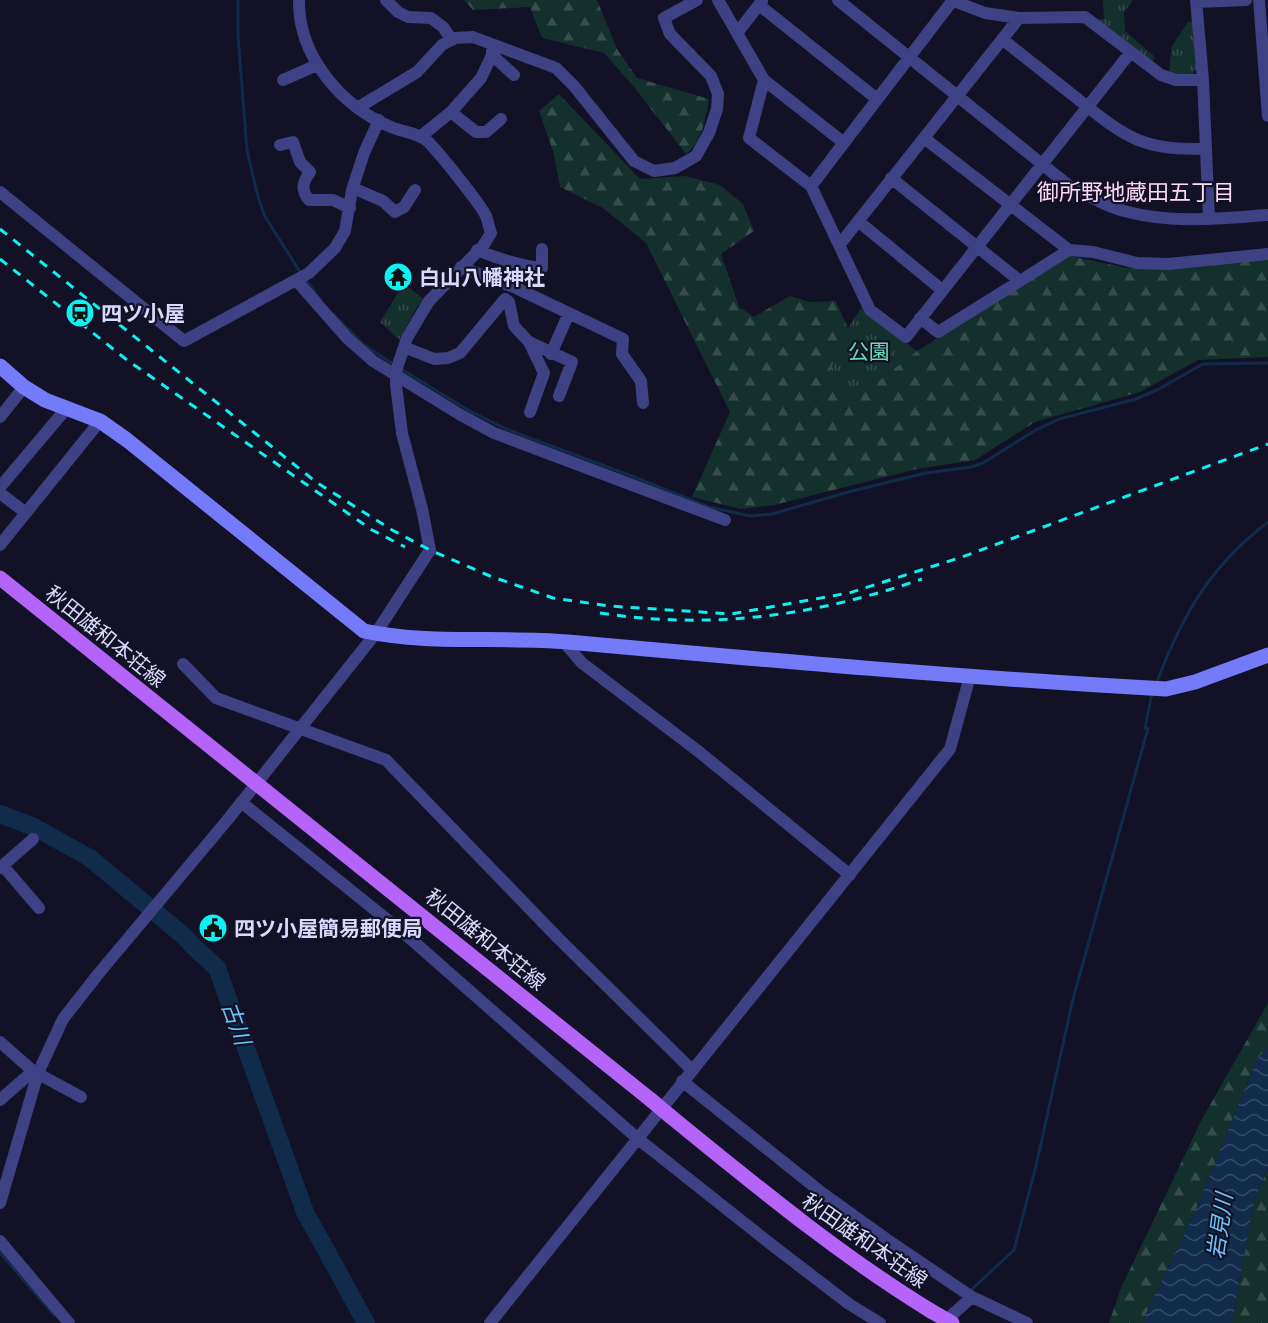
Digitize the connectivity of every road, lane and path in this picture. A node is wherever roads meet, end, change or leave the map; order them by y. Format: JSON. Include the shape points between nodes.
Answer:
{"nodes":[{"id":1,"x":299,"y":0,"type":"edge"},
{"id":2,"x":386,"y":0,"type":"edge"},
{"id":3,"x":697,"y":0,"type":"edge"},
{"id":4,"x":718,"y":0,"type":"edge"},
{"id":5,"x":838,"y":0,"type":"edge"},
{"id":6,"x":952,"y":0,"type":"edge"},
{"id":7,"x":1246,"y":0,"type":"edge"},
{"id":8,"x":1259,"y":0,"type":"edge"},
{"id":9,"x":1196,"y":1,"type":"edge"},
{"id":10,"x":760,"y":3,"type":"edge"},
{"id":11,"x":1019,"y":18,"type":"junction"},
{"id":12,"x":737,"y":33,"type":"junction"},
{"id":13,"x":1002,"y":39,"type":"junction"},
{"id":14,"x":452,"y":40,"type":"junction"},
{"id":15,"x":492,"y":50,"type":"junction"},
{"id":16,"x":1130,"y":52,"type":"junction"},
{"id":17,"x":911,"y":56,"type":"junction"},
{"id":18,"x":318,"y":65,"type":"junction"},
{"id":19,"x":514,"y":75,"type":"dead end"},
{"id":20,"x":283,"y":80,"type":"dead end"},
{"id":21,"x":764,"y":80,"type":"junction"},
{"id":22,"x":1203,"y":80,"type":"junction"},
{"id":23,"x":958,"y":95,"type":"junction"},
{"id":24,"x":878,"y":99,"type":"junction"},
{"id":25,"x":359,"y":107,"type":"junction"},
{"id":26,"x":1088,"y":107,"type":"junction"},
{"id":27,"x":450,"y":112,"type":"junction"},
{"id":28,"x":1268,"y":116,"type":"edge"},
{"id":29,"x":501,"y":119,"type":"dead end"},
{"id":30,"x":379,"y":120,"type":"junction"},
{"id":31,"x":420,"y":137,"type":"junction"},
{"id":32,"x":924,"y":138,"type":"junction"},
{"id":33,"x":844,"y":143,"type":"junction"},
{"id":34,"x":280,"y":145,"type":"dead end"},
{"id":35,"x":1206,"y":149,"type":"junction"},
{"id":36,"x":1042,"y":163,"type":"junction"},
{"id":37,"x":891,"y":178,"type":"junction"},
{"id":38,"x":811,"y":186,"type":"junction"},
{"id":39,"x":353,"y":188,"type":"junction"},
{"id":40,"x":415,"y":190,"type":"dead end"},
{"id":41,"x":0,"y":192,"type":"edge"},
{"id":42,"x":1010,"y":204,"type":"junction"},
{"id":43,"x":350,"y":208,"type":"junction"},
{"id":44,"x":1268,"y":215,"type":"edge"},
{"id":45,"x":1209,"y":219,"type":"junction"},
{"id":46,"x":858,"y":221,"type":"junction"},
{"id":47,"x":840,"y":244,"type":"junction"},
{"id":48,"x":976,"y":247,"type":"junction"},
{"id":49,"x":542,"y":249,"type":"dead end"},
{"id":50,"x":477,"y":250,"type":"junction"},
{"id":51,"x":1069,"y":250,"type":"junction"},
{"id":52,"x":1268,"y":254,"type":"edge"},
{"id":53,"x":461,"y":267,"type":"junction"},
{"id":54,"x":301,"y":277,"type":"junction"},
{"id":55,"x":1020,"y":281,"type":"junction"},
{"id":56,"x":508,"y":285,"type":"junction"},
{"id":57,"x":942,"y":290,"type":"junction"},
{"id":58,"x":505,"y":299,"type":"junction"},
{"id":59,"x":569,"y":313,"type":"junction"},
{"id":60,"x":920,"y":318,"type":"junction"},
{"id":61,"x":529,"y":342,"type":"junction"},
{"id":62,"x":551,"y":354,"type":"junction"},
{"id":63,"x":399,"y":363,"type":"junction"},
{"id":64,"x":0,"y":366,"type":"edge"},
{"id":65,"x":24,"y":387,"type":"junction"},
{"id":66,"x":559,"y":396,"type":"dead end"},
{"id":67,"x":643,"y":403,"type":"dead end"},
{"id":68,"x":66,"y":409,"type":"junction"},
{"id":69,"x":530,"y":412,"type":"dead end"},
{"id":70,"x":0,"y":417,"type":"edge"},
{"id":71,"x":100,"y":421,"type":"junction"},
{"id":72,"x":0,"y":487,"type":"edge"},
{"id":73,"x":0,"y":493,"type":"edge"},
{"id":74,"x":26,"y":513,"type":"junction"},
{"id":75,"x":725,"y":520,"type":"dead end"},
{"id":76,"x":0,"y":545,"type":"edge"},
{"id":77,"x":0,"y":578,"type":"edge"},
{"id":78,"x":376,"y":633,"type":"junction"},
{"id":79,"x":564,"y":642,"type":"junction"},
{"id":80,"x":1268,"y":655,"type":"edge"},
{"id":81,"x":183,"y":664,"type":"dead end"},
{"id":82,"x":970,"y":676,"type":"junction"},
{"id":83,"x":302,"y":727,"type":"junction"},
{"id":84,"x":256,"y":782,"type":"junction"},
{"id":85,"x":241,"y":802,"type":"junction"},
{"id":86,"x":33,"y":839,"type":"dead end"},
{"id":87,"x":1,"y":867,"type":"edge"},
{"id":88,"x":850,"y":875,"type":"junction"},
{"id":89,"x":39,"y":908,"type":"dead end"},
{"id":90,"x":0,"y":1042,"type":"edge"},
{"id":91,"x":692,"y":1070,"type":"junction"},
{"id":92,"x":36,"y":1072,"type":"junction"},
{"id":93,"x":682,"y":1082,"type":"junction"},
{"id":94,"x":81,"y":1097,"type":"dead end"},
{"id":95,"x":0,"y":1100,"type":"edge"},
{"id":96,"x":638,"y":1138,"type":"junction"},
{"id":97,"x":0,"y":1203,"type":"edge"},
{"id":98,"x":0,"y":1241,"type":"edge"},
{"id":99,"x":972,"y":1297,"type":"junction"},
{"id":100,"x":69,"y":1323,"type":"edge"},
{"id":101,"x":490,"y":1323,"type":"edge"},
{"id":102,"x":880,"y":1323,"type":"edge"},
{"id":103,"x":943,"y":1323,"type":"edge"},
{"id":104,"x":952,"y":1323,"type":"edge"},
{"id":105,"x":1027,"y":1323,"type":"edge"}],
"edges":[{"from":1,"to":18,"type":"street","via":[[301,23]]},
{"from":2,"to":14,"type":"street","via":[[408,17],[431,18]]},
{"from":3,"to":15,"type":"street","via":[[664,18],[670,34],[711,76],[718,94],[717,109],[696,156],[675,168],[654,171],[634,161],[556,69]]},
{"from":4,"to":12,"type":"street"},
{"from":5,"to":17,"type":"street"},
{"from":6,"to":11,"type":"street","via":[[986,13]]},
{"from":6,"to":17,"type":"street"},
{"from":7,"to":9,"type":"street"},
{"from":8,"to":28,"type":"street"},
{"from":9,"to":22,"type":"street"},
{"from":10,"to":12,"type":"street"},
{"from":10,"to":24,"type":"street"},
{"from":11,"to":13,"type":"street"},
{"from":11,"to":16,"type":"street","via":[[1085,17]]},
{"from":12,"to":21,"type":"street"},
{"from":13,"to":23,"type":"street"},
{"from":13,"to":26,"type":"street"},
{"from":14,"to":15,"type":"street","via":[[473,37]]},
{"from":14,"to":25,"type":"street","via":[[442,45],[417,72]]},
{"from":15,"to":19,"type":"street"},
{"from":15,"to":27,"type":"street","via":[[481,78]]},
{"from":16,"to":22,"type":"street","via":[[1161,75],[1176,80]]},
{"from":16,"to":26,"type":"street"},
{"from":17,"to":23,"type":"street"},
{"from":17,"to":24,"type":"street"},
{"from":18,"to":20,"type":"street"},
{"from":18,"to":25,"type":"street","via":[[328,81]]},
{"from":21,"to":33,"type":"street"},
{"from":21,"to":38,"type":"street","via":[[749,138]]},
{"from":22,"to":35,"type":"street"},
{"from":23,"to":32,"type":"street"},
{"from":23,"to":36,"type":"street"},
{"from":24,"to":33,"type":"street"},
{"from":25,"to":30,"type":"street"},
{"from":26,"to":35,"type":"street","via":[[1139,140],[1159,147]]},
{"from":26,"to":36,"type":"street"},
{"from":27,"to":29,"type":"street","via":[[476,132],[486,132]]},
{"from":27,"to":31,"type":"street"},
{"from":30,"to":31,"type":"street"},
{"from":30,"to":39,"type":"street"},
{"from":31,"to":50,"type":"street","via":[[486,215],[491,233]]},
{"from":32,"to":37,"type":"street"},
{"from":32,"to":42,"type":"street"},
{"from":33,"to":38,"type":"street"},
{"from":34,"to":43,"type":"street","via":[[293,142],[300,162],[310,172],[303,181],[303,192],[309,201],[333,200]]},
{"from":35,"to":45,"type":"street"},
{"from":36,"to":42,"type":"street"},
{"from":36,"to":45,"type":"street","via":[[1068,185],[1126,212],[1164,219]]},
{"from":37,"to":46,"type":"street"},
{"from":37,"to":48,"type":"street"},
{"from":38,"to":47,"type":"street"},
{"from":39,"to":40,"type":"street","via":[[383,201],[395,212],[404,207]]},
{"from":39,"to":43,"type":"street"},
{"from":41,"to":54,"type":"street","via":[[184,341]]},
{"from":42,"to":48,"type":"street"},
{"from":42,"to":51,"type":"street"},
{"from":43,"to":54,"type":"street","via":[[345,231],[335,248]]},
{"from":44,"to":45,"type":"street"},
{"from":46,"to":47,"type":"street"},
{"from":46,"to":57,"type":"street"},
{"from":47,"to":60,"type":"street","via":[[870,310],[906,337]]},
{"from":48,"to":55,"type":"street"},
{"from":48,"to":57,"type":"street"},
{"from":49,"to":50,"type":"street","via":[[542,268],[515,264]]},
{"from":50,"to":53,"type":"street"},
{"from":51,"to":52,"type":"street","via":[[1158,264]]},
{"from":51,"to":55,"type":"street"},
{"from":53,"to":56,"type":"street"},
{"from":53,"to":63,"type":"street","via":[[429,301],[407,338]]},
{"from":54,"to":63,"type":"street","via":[[347,338],[373,361]]},
{"from":55,"to":60,"type":"street","via":[[938,332]]},
{"from":56,"to":58,"type":"street"},
{"from":56,"to":59,"type":"street"},
{"from":57,"to":60,"type":"street"},
{"from":58,"to":61,"type":"street","via":[[514,326]]},
{"from":58,"to":63,"type":"street","via":[[460,353]]},
{"from":59,"to":62,"type":"street"},
{"from":59,"to":67,"type":"street","via":[[623,339],[622,354],[640,381]]},
{"from":61,"to":62,"type":"street"},
{"from":61,"to":69,"type":"street","via":[[544,373]]},
{"from":62,"to":66,"type":"street","via":[[572,362]]},
{"from":63,"to":75,"type":"street","via":[[459,414],[494,433]]},
{"from":63,"to":78,"type":"street","via":[[402,433],[430,550]]},
{"from":64,"to":65,"type":"street"},
{"from":65,"to":68,"type":"street"},
{"from":65,"to":70,"type":"street"},
{"from":68,"to":71,"type":"street"},
{"from":68,"to":72,"type":"street"},
{"from":71,"to":74,"type":"street"},
{"from":71,"to":78,"type":"street","via":[[364,630]]},
{"from":73,"to":74,"type":"street"},
{"from":74,"to":76,"type":"street"},
{"from":77,"to":84,"type":"main road","name":"秋田雄和本荘線"},
{"from":78,"to":79,"type":"street"},
{"from":78,"to":83,"type":"street"},
{"from":79,"to":82,"type":"street"},
{"from":79,"to":88,"type":"street","via":[[582,663]]},
{"from":80,"to":82,"type":"street","via":[[1195,682],[1166,688]]},
{"from":81,"to":83,"type":"street","via":[[216,698]]},
{"from":82,"to":88,"type":"street","via":[[950,749]]},
{"from":83,"to":84,"type":"street"},
{"from":83,"to":91,"type":"street","via":[[386,760]]},
{"from":84,"to":85,"type":"street"},
{"from":84,"to":104,"type":"main road","name":"秋田雄和本荘線","bridge":true,"via":[[801,1223],[892,1287]]},
{"from":85,"to":92,"type":"street","via":[[63,1019]]},
{"from":85,"to":96,"type":"street","via":[[405,934]]},
{"from":86,"to":87,"type":"street"},
{"from":87,"to":89,"type":"street"},
{"from":88,"to":91,"type":"street"},
{"from":90,"to":92,"type":"street"},
{"from":91,"to":93,"type":"street"},
{"from":92,"to":94,"type":"street"},
{"from":92,"to":95,"type":"street"},
{"from":92,"to":97,"type":"street"},
{"from":93,"to":96,"type":"street"},
{"from":93,"to":99,"type":"street","via":[[821,1192]]},
{"from":96,"to":101,"type":"street"},
{"from":96,"to":102,"type":"street","via":[[849,1304]]},
{"from":98,"to":100,"type":"street"},
{"from":99,"to":103,"type":"street"},
{"from":99,"to":105,"type":"street"}]}
